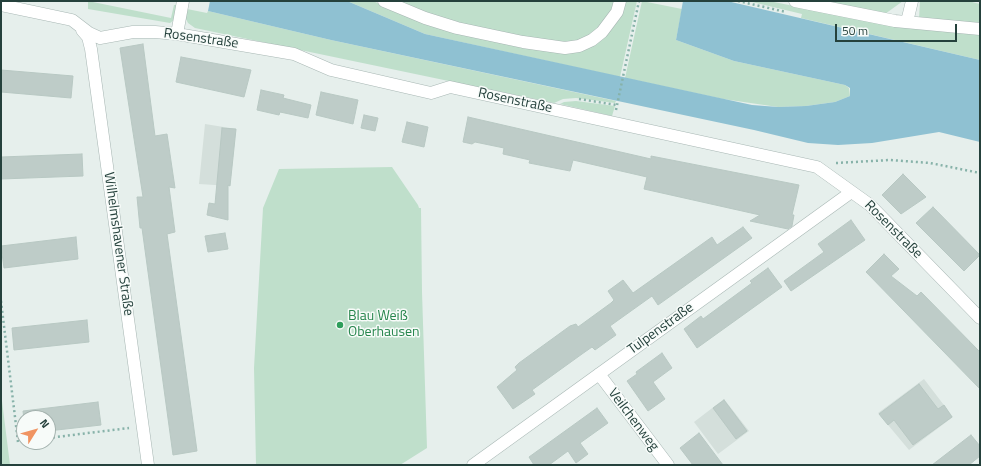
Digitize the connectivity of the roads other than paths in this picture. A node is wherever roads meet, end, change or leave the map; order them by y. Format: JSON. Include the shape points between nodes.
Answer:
{"nodes":[{"id":1,"x":183,"y":1,"type":"edge"},
{"id":2,"x":384,"y":1,"type":"edge"},
{"id":3,"x":620,"y":1,"type":"edge"},
{"id":4,"x":795,"y":1,"type":"edge"},
{"id":5,"x":912,"y":1,"type":"edge"},
{"id":6,"x":1,"y":5,"type":"edge"},
{"id":7,"x":907,"y":22,"type":"junction"},
{"id":8,"x":79,"y":26,"type":"junction"},
{"id":9,"x":980,"y":30,"type":"edge"},
{"id":10,"x":177,"y":34,"type":"junction"},
{"id":11,"x":850,"y":193,"type":"junction"},
{"id":12,"x":980,"y":318,"type":"edge"},
{"id":13,"x":599,"y":374,"type":"junction"},
{"id":14,"x":148,"y":465,"type":"edge"},
{"id":15,"x":473,"y":465,"type":"edge"},
{"id":16,"x":668,"y":465,"type":"edge"}],
"edges":[{"from":1,"to":10,"type":"street"},
{"from":2,"to":3,"type":"street","via":[[457,28],[565,48],[579,46],[602,32],[617,12]]},
{"from":4,"to":7,"type":"street"},
{"from":5,"to":7,"type":"street"},
{"from":6,"to":8,"type":"street","name":"Rosenstraße","via":[[72,20]]},
{"from":7,"to":9,"type":"street"},
{"from":8,"to":10,"type":"street","name":"Rosenstraße","via":[[100,38],[133,32]]},
{"from":8,"to":14,"type":"street","name":"Wilhelmshavener Straße","via":[[88,37],[91,49]]},
{"from":10,"to":11,"type":"street","name":"Rosenstraße","via":[[294,54],[331,70],[431,94],[450,87],[818,167]]},
{"from":11,"to":12,"type":"street","name":"Rosenstraße","via":[[870,205]]},
{"from":11,"to":13,"type":"street","name":"Tulpenstraße"},
{"from":13,"to":15,"type":"street","name":"Tulpenstraße"},
{"from":13,"to":16,"type":"street","name":"Veilchenweg"}]}
